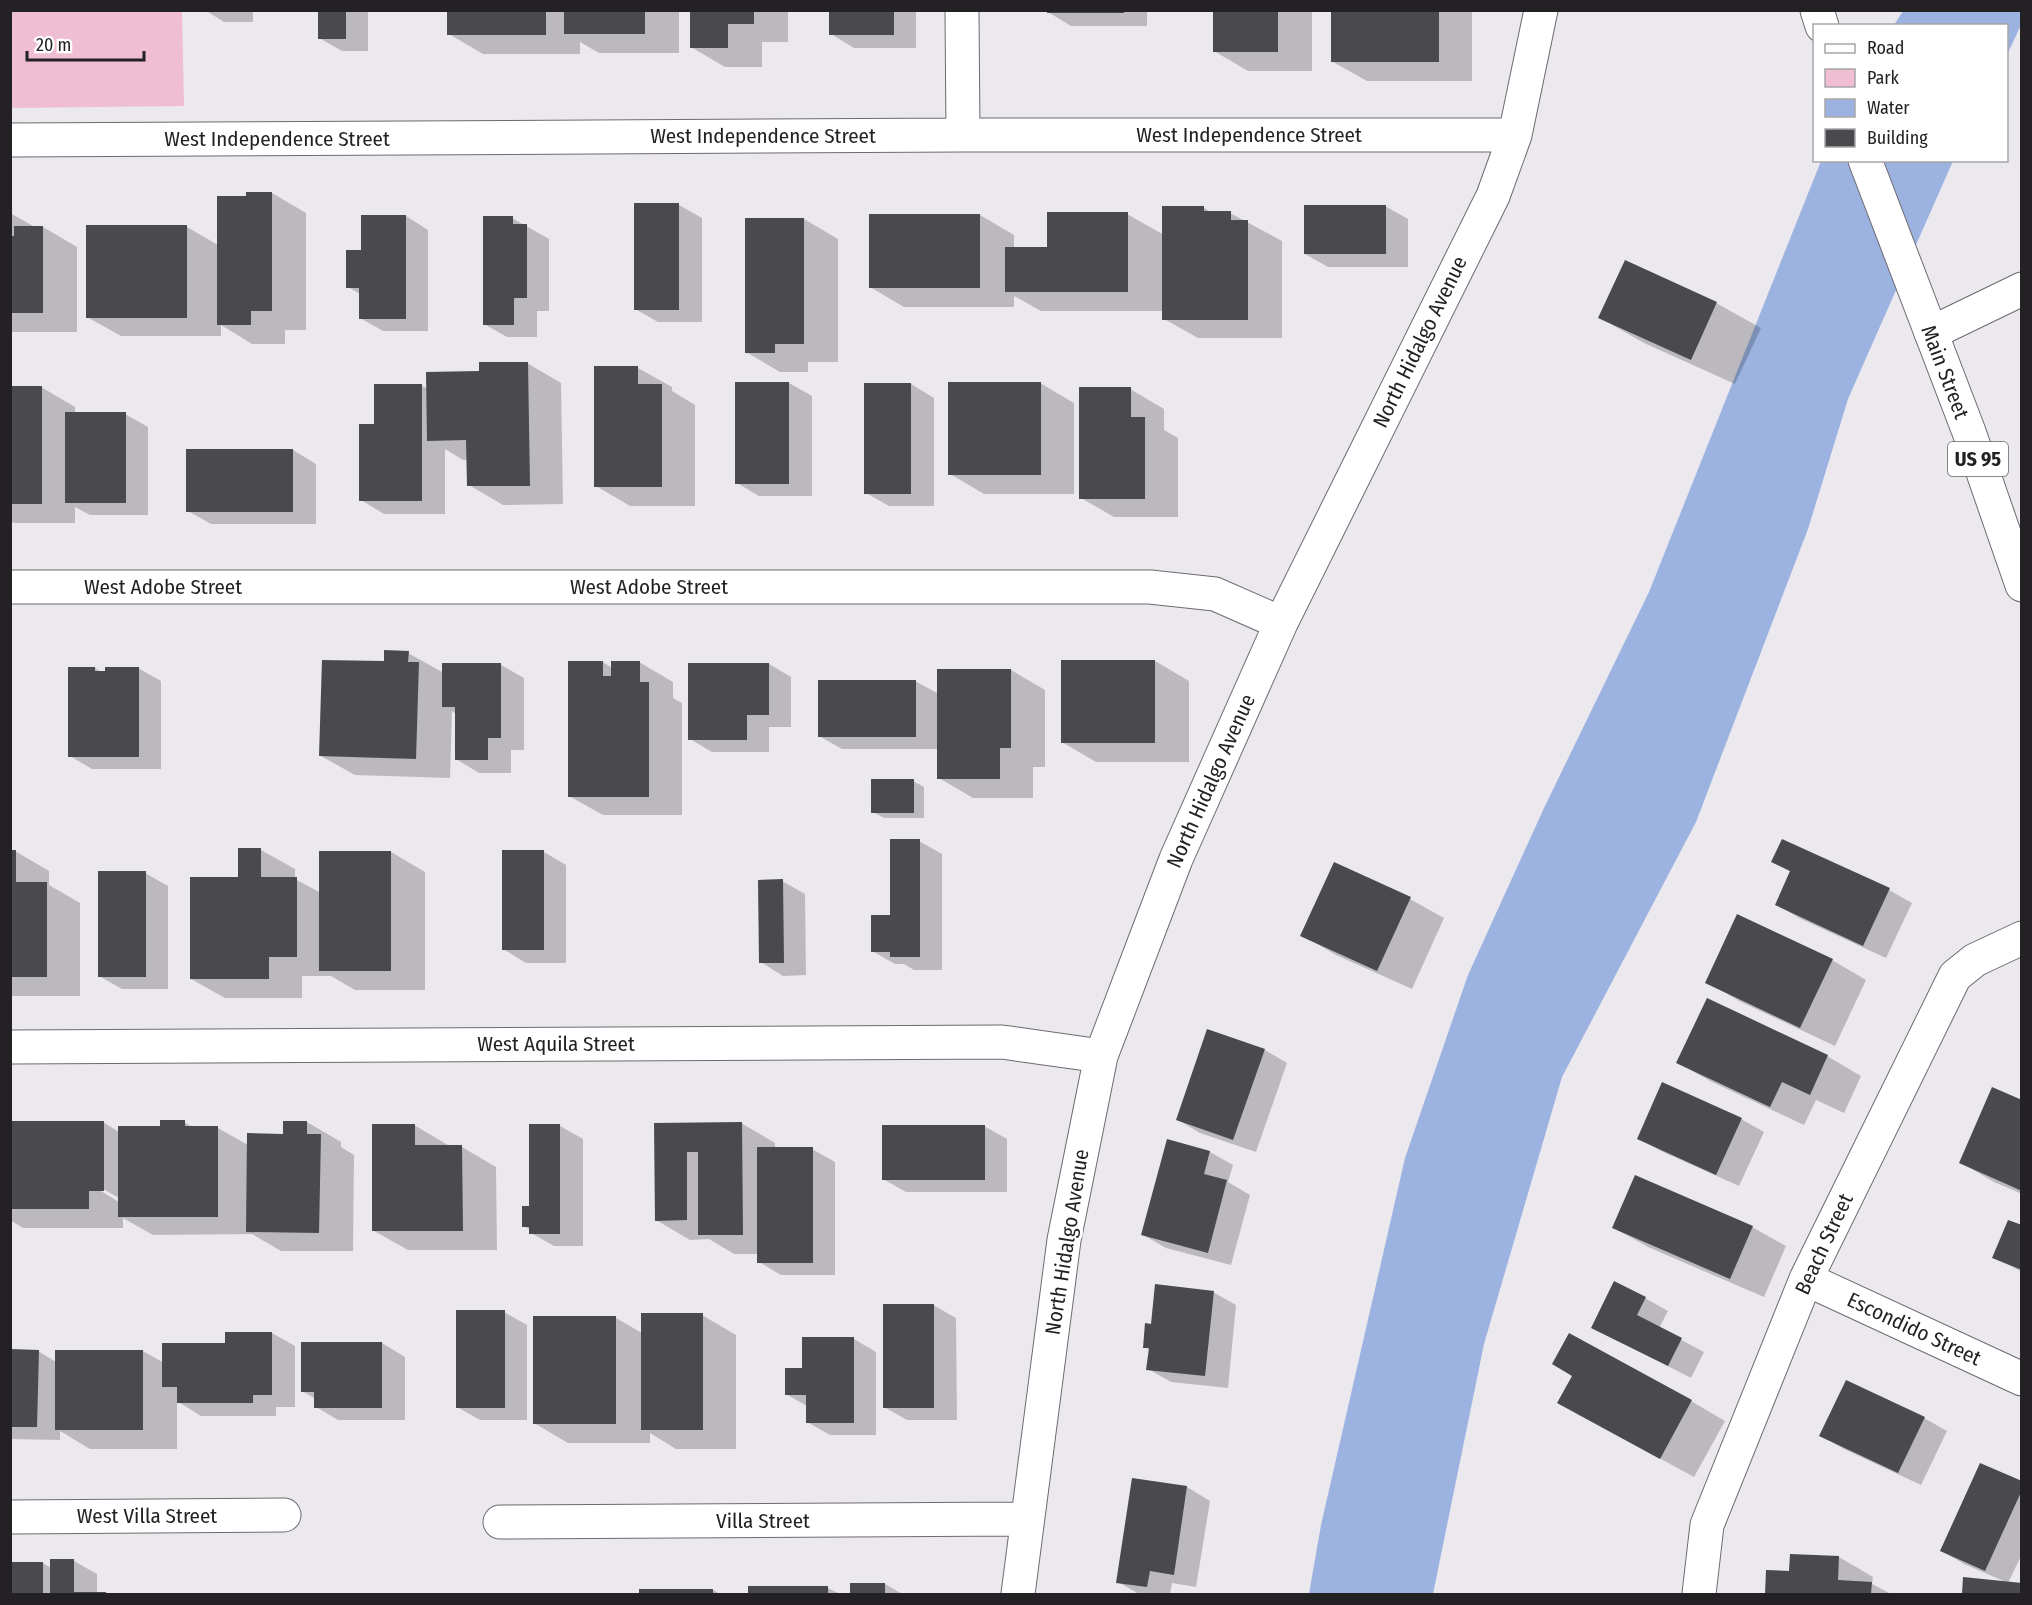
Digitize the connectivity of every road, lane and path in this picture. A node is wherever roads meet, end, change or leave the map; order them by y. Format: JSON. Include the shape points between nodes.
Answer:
{"nodes":[{"id":1,"x":962,"y":10,"type":"edge"},
{"id":2,"x":1541,"y":10,"type":"edge"},
{"id":3,"x":963,"y":135,"type":"junction"},
{"id":4,"x":1515,"y":135,"type":"junction"},
{"id":5,"x":10,"y":140,"type":"edge"},
{"id":6,"x":1866,"y":162,"type":"edge"},
{"id":7,"x":2022,"y":289,"type":"edge"},
{"id":8,"x":1931,"y":333,"type":"junction"},
{"id":9,"x":2022,"y":585,"type":"edge"},
{"id":10,"x":10,"y":587,"type":"edge"},
{"id":11,"x":1281,"y":623,"type":"junction"},
{"id":12,"x":2022,"y":938,"type":"edge"},
{"id":13,"x":10,"y":1047,"type":"edge"},
{"id":14,"x":1101,"y":1056,"type":"junction"},
{"id":15,"x":1806,"y":1279,"type":"junction"},
{"id":16,"x":2022,"y":1379,"type":"edge"},
{"id":17,"x":284,"y":1515,"type":"dead end"},
{"id":18,"x":10,"y":1517,"type":"edge"},
{"id":19,"x":1027,"y":1519,"type":"junction"},
{"id":20,"x":500,"y":1522,"type":"dead end"},
{"id":21,"x":1018,"y":1594,"type":"edge"},
{"id":22,"x":1699,"y":1594,"type":"edge"}],
"edges":[{"from":1,"to":3,"type":"main road"},
{"from":2,"to":4,"type":"main road","name":"North Hidalgo Avenue"},
{"from":3,"to":4,"type":"main road","name":"West Independence Street"},
{"from":3,"to":5,"type":"main road","name":"West Independence Street"},
{"from":4,"to":11,"type":"main road","name":"North Hidalgo Avenue","via":[[1493,196]]},
{"from":6,"to":8,"type":"main road","name":"Main Street","number":"US 95"},
{"from":7,"to":8,"type":"main road"},
{"from":8,"to":9,"type":"main road","name":"Main Street","number":"US 95"},
{"from":10,"to":11,"type":"main road","name":"West Adobe Street","via":[[1150,586],[1215,594]]},
{"from":11,"to":14,"type":"main road","name":"North Hidalgo Avenue","via":[[1176,859]]},
{"from":12,"to":15,"type":"main road","name":"Beach Street","via":[[1976,960],[1955,976]]},
{"from":13,"to":14,"type":"main road","name":"West Aquila Street","via":[[1002,1042]]},
{"from":14,"to":19,"type":"main road","name":"North Hidalgo Avenue","via":[[1064,1240]]},
{"from":15,"to":16,"type":"main road","name":"Escondido Street"},
{"from":15,"to":22,"type":"main road","name":"Beach Street","via":[[1707,1525]]},
{"from":17,"to":18,"type":"main road","name":"West Villa Street"},
{"from":19,"to":20,"type":"main road","name":"Villa Street"},
{"from":19,"to":21,"type":"main road","name":"North Hidalgo Avenue"}]}
